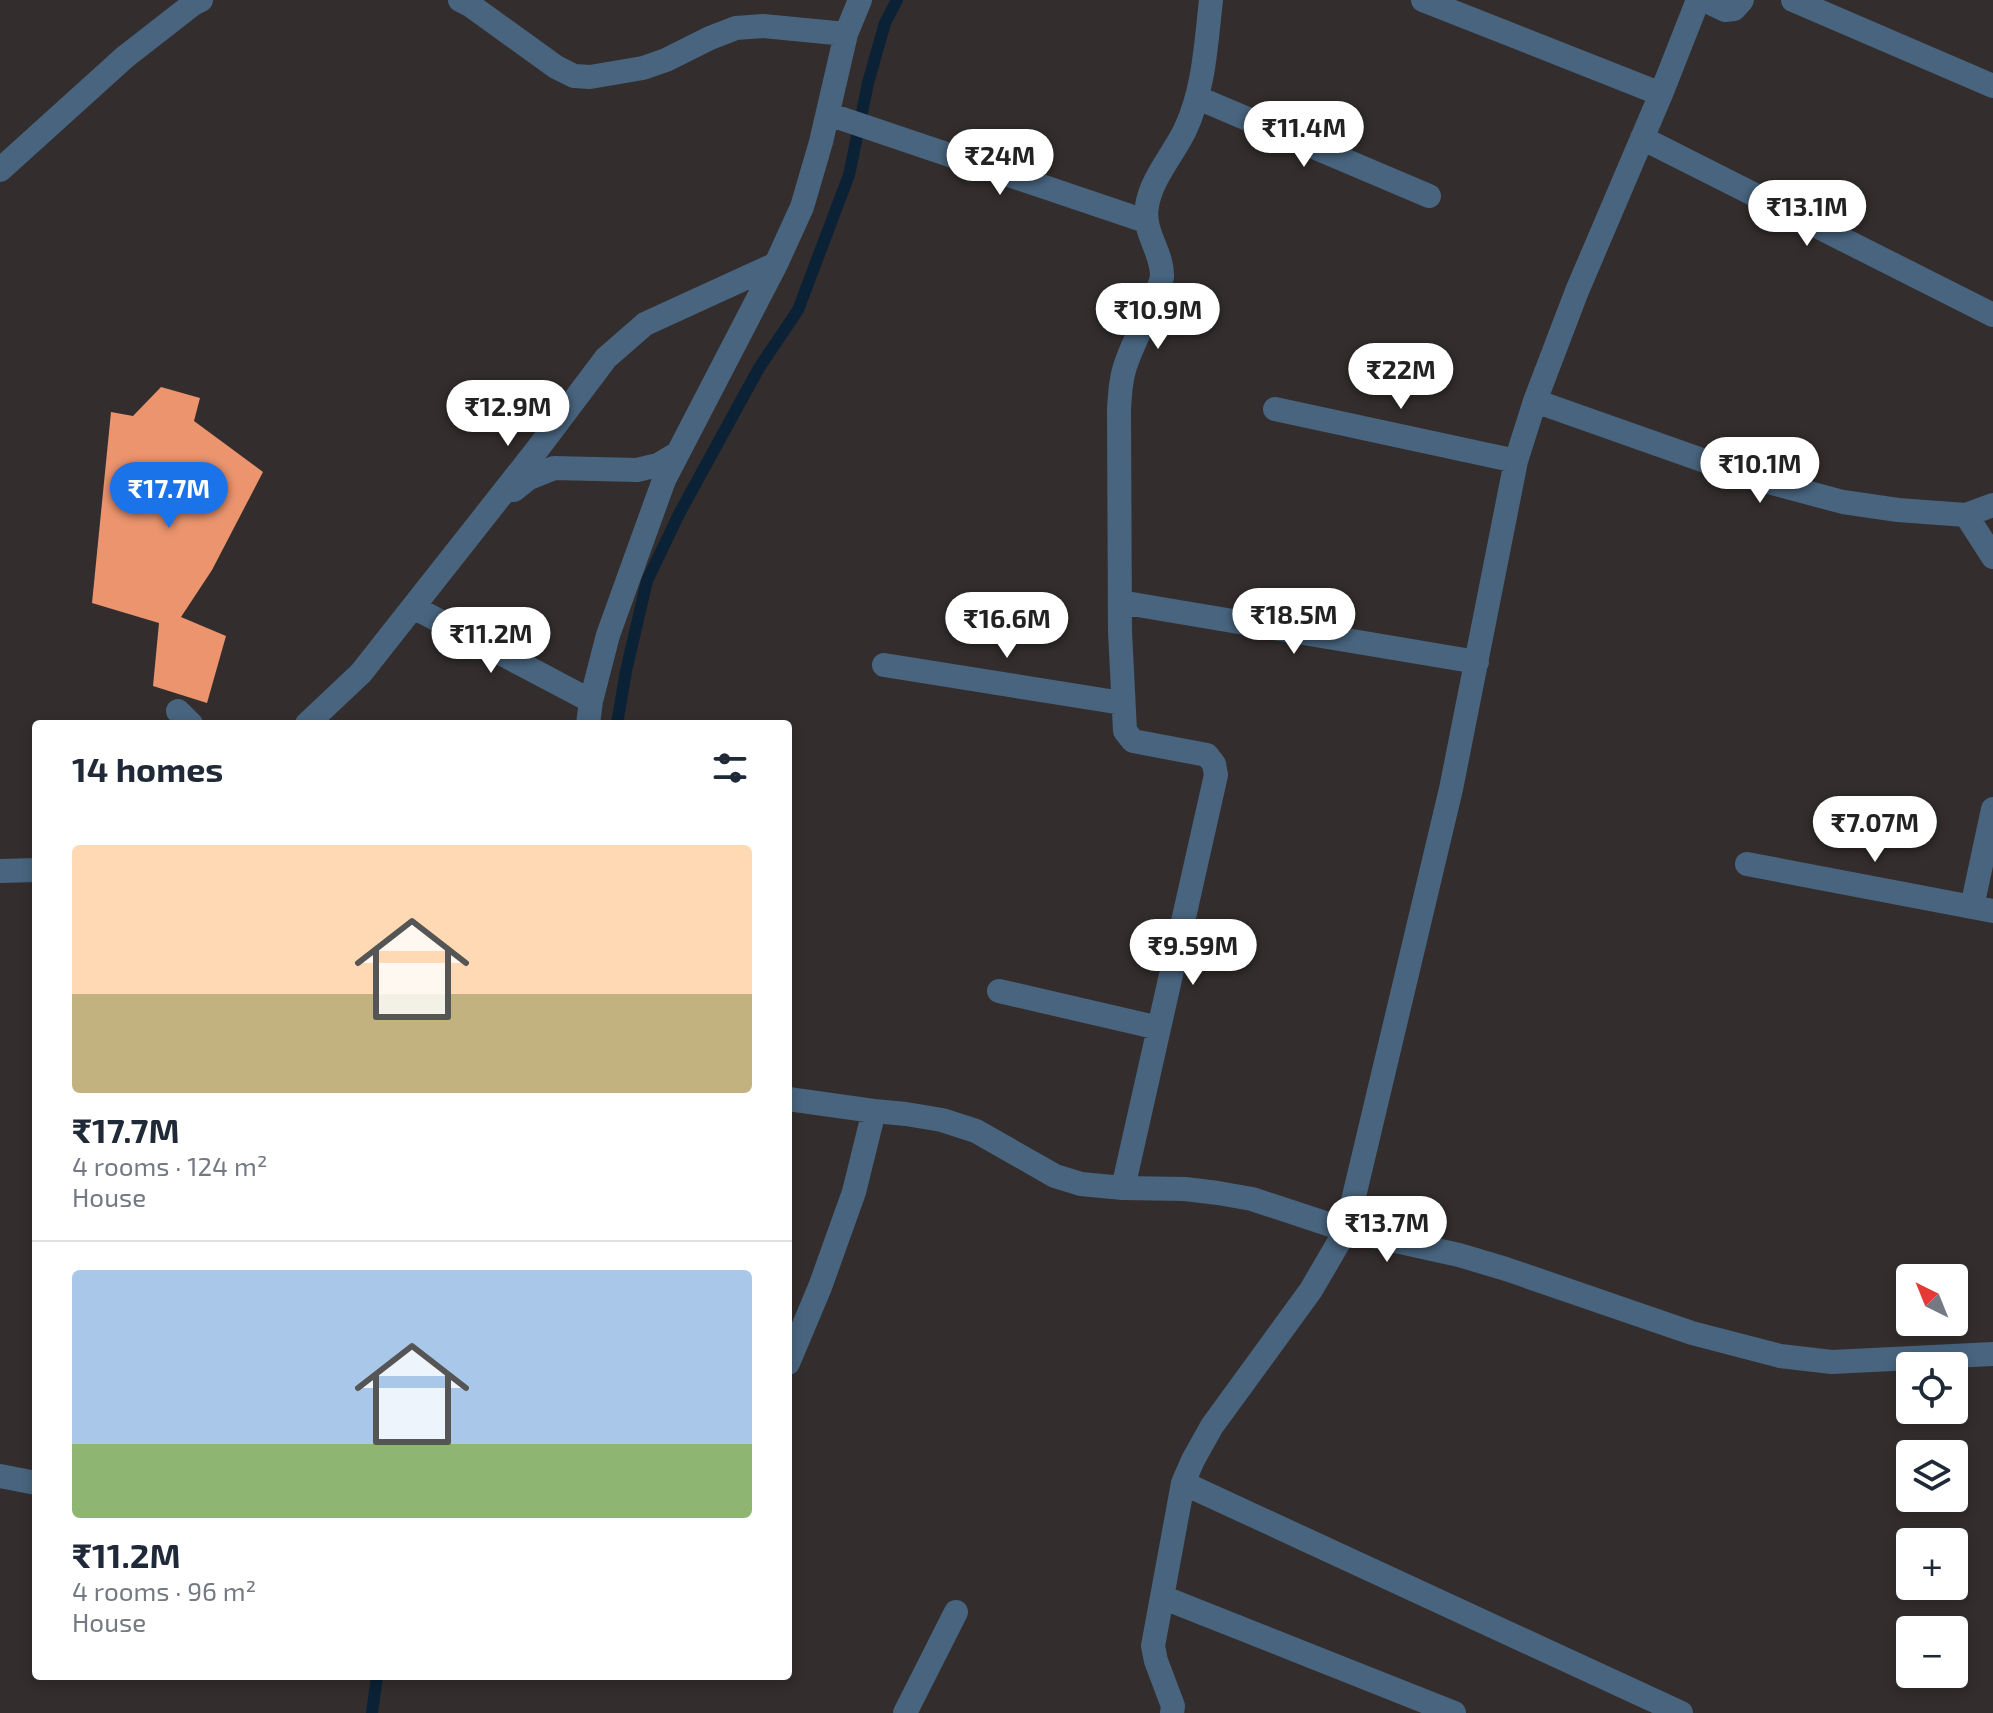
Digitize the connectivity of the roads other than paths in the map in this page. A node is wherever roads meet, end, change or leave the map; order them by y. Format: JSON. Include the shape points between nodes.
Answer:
{"nodes":[{"id":1,"x":201,"y":0,"type":"edge"},
{"id":2,"x":460,"y":0,"type":"edge"},
{"id":3,"x":860,"y":0,"type":"edge"},
{"id":4,"x":1211,"y":0,"type":"edge"},
{"id":5,"x":1423,"y":0,"type":"edge"},
{"id":6,"x":1701,"y":0,"type":"edge"},
{"id":7,"x":1742,"y":0,"type":"edge"},
{"id":8,"x":1793,"y":0,"type":"edge"},
{"id":9,"x":846,"y":34,"type":"junction"},
{"id":10,"x":1993,"y":86,"type":"edge"},
{"id":11,"x":1661,"y":94,"type":"junction"},
{"id":12,"x":1198,"y":98,"type":"junction"},
{"id":13,"x":849,"y":121,"type":"junction"},
{"id":14,"x":1642,"y":138,"type":"junction"},
{"id":15,"x":0,"y":170,"type":"edge"},
{"id":16,"x":1429,"y":196,"type":"dead end"},
{"id":17,"x":1145,"y":221,"type":"junction"},
{"id":18,"x":776,"y":264,"type":"junction"},
{"id":19,"x":1993,"y":315,"type":"edge"},
{"id":20,"x":1535,"y":401,"type":"junction"},
{"id":21,"x":1275,"y":409,"type":"dead end"},
{"id":22,"x":678,"y":453,"type":"junction"},
{"id":23,"x":1516,"y":461,"type":"junction"},
{"id":24,"x":1993,"y":505,"type":"edge"},
{"id":25,"x":493,"y":506,"type":"junction"},
{"id":26,"x":1966,"y":515,"type":"junction"},
{"id":27,"x":1993,"y":557,"type":"edge"},
{"id":28,"x":1120,"y":602,"type":"junction"},
{"id":29,"x":413,"y":607,"type":"junction"},
{"id":30,"x":1477,"y":662,"type":"junction"},
{"id":31,"x":884,"y":665,"type":"dead end"},
{"id":32,"x":1122,"y":703,"type":"junction"},
{"id":33,"x":590,"y":712,"type":"edge"},
{"id":34,"x":311,"y":720,"type":"edge"},
{"id":35,"x":1993,"y":809,"type":"edge"},
{"id":36,"x":1747,"y":864,"type":"dead end"},
{"id":37,"x":32,"y":870,"type":"edge"},
{"id":38,"x":0,"y":871,"type":"edge"},
{"id":39,"x":1983,"y":909,"type":"edge"},
{"id":40,"x":999,"y":991,"type":"dead end"},
{"id":41,"x":1159,"y":1028,"type":"junction"},
{"id":42,"x":792,"y":1100,"type":"edge"},
{"id":43,"x":874,"y":1111,"type":"junction"},
{"id":44,"x":1123,"y":1188,"type":"junction"},
{"id":45,"x":1346,"y":1230,"type":"junction"},
{"id":46,"x":792,"y":1354,"type":"edge"},
{"id":47,"x":1993,"y":1354,"type":"edge"},
{"id":48,"x":0,"y":1476,"type":"edge"},
{"id":49,"x":32,"y":1482,"type":"edge"},
{"id":50,"x":1183,"y":1483,"type":"junction"},
{"id":51,"x":1162,"y":1597,"type":"junction"},
{"id":52,"x":956,"y":1612,"type":"dead end"},
{"id":53,"x":905,"y":1713,"type":"edge"},
{"id":54,"x":1172,"y":1713,"type":"edge"},
{"id":55,"x":1454,"y":1713,"type":"edge"},
{"id":56,"x":1681,"y":1713,"type":"edge"}],
"edges":[{"from":1,"to":15,"type":"street","via":[[125,57]]},
{"from":2,"to":9,"type":"street","via":[[574,76],[643,68],[736,28]]},
{"from":3,"to":9,"type":"street"},
{"from":4,"to":12,"type":"street"},
{"from":5,"to":11,"type":"street"},
{"from":6,"to":7,"type":"street","via":[[1725,10]]},
{"from":6,"to":11,"type":"street"},
{"from":8,"to":10,"type":"street"},
{"from":9,"to":13,"type":"street"},
{"from":11,"to":14,"type":"street"},
{"from":12,"to":16,"type":"street"},
{"from":12,"to":17,"type":"street","via":[[1147,202]]},
{"from":13,"to":17,"type":"street"},
{"from":13,"to":18,"type":"street","via":[[821,142],[802,207]]},
{"from":14,"to":19,"type":"street"},
{"from":14,"to":20,"type":"street"},
{"from":17,"to":28,"type":"street","via":[[1162,277],[1121,384]]},
{"from":18,"to":22,"type":"street"},
{"from":18,"to":25,"type":"street","via":[[645,324],[606,358]]},
{"from":20,"to":23,"type":"street"},
{"from":20,"to":26,"type":"street","via":[[1801,492],[1898,510]]},
{"from":21,"to":23,"type":"street"},
{"from":22,"to":25,"type":"street","via":[[637,470],[554,468],[529,478]]},
{"from":22,"to":33,"type":"street","via":[[608,635]]},
{"from":23,"to":30,"type":"street"},
{"from":24,"to":26,"type":"street"},
{"from":25,"to":29,"type":"street"},
{"from":26,"to":27,"type":"street"},
{"from":28,"to":30,"type":"street"},
{"from":28,"to":32,"type":"street"},
{"from":29,"to":33,"type":"street"},
{"from":29,"to":34,"type":"street","via":[[361,673]]},
{"from":30,"to":45,"type":"street"},
{"from":31,"to":32,"type":"street"},
{"from":32,"to":41,"type":"street","via":[[1125,731],[1133,741],[1207,755],[1216,775]]},
{"from":35,"to":39,"type":"street"},
{"from":36,"to":39,"type":"street"},
{"from":37,"to":38,"type":"street"},
{"from":40,"to":41,"type":"street"},
{"from":41,"to":44,"type":"street"},
{"from":42,"to":43,"type":"street"},
{"from":43,"to":44,"type":"street","via":[[965,1127],[1055,1176]]},
{"from":43,"to":46,"type":"street","via":[[854,1192]]},
{"from":44,"to":45,"type":"street","via":[[1185,1189],[1252,1199]]},
{"from":45,"to":47,"type":"street","via":[[1482,1262],[1692,1333],[1780,1356],[1832,1362]]},
{"from":45,"to":50,"type":"street","via":[[1311,1290],[1212,1426]]},
{"from":48,"to":49,"type":"street"},
{"from":50,"to":51,"type":"street"},
{"from":50,"to":56,"type":"street"},
{"from":51,"to":54,"type":"street","via":[[1153,1646]]},
{"from":51,"to":55,"type":"street"},
{"from":52,"to":53,"type":"street"}]}
